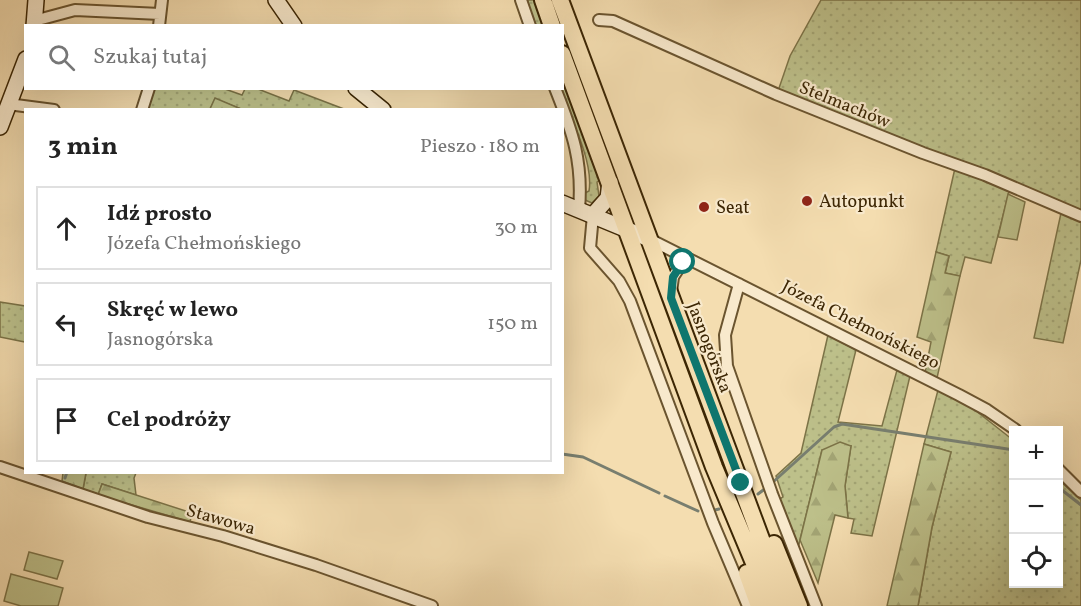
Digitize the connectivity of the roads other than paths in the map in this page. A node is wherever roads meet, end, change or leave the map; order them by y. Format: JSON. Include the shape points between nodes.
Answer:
{"nodes":[{"id":1,"x":36,"y":0,"type":"edge"},
{"id":2,"x":162,"y":0,"type":"edge"},
{"id":3,"x":276,"y":0,"type":"edge"},
{"id":4,"x":521,"y":0,"type":"edge"},
{"id":5,"x":543,"y":0,"type":"edge"},
{"id":6,"x":560,"y":0,"type":"edge"},
{"id":7,"x":159,"y":20,"type":"edge"},
{"id":8,"x":599,"y":20,"type":"dead end"},
{"id":9,"x":34,"y":23,"type":"edge"},
{"id":10,"x":293,"y":24,"type":"edge"},
{"id":11,"x":529,"y":24,"type":"edge"},
{"id":12,"x":551,"y":24,"type":"edge"},
{"id":13,"x":564,"y":59,"type":"edge"},
{"id":14,"x":24,"y":64,"type":"edge"},
{"id":15,"x":148,"y":90,"type":"edge"},
{"id":16,"x":358,"y":90,"type":"edge"},
{"id":17,"x":556,"y":90,"type":"edge"},
{"id":18,"x":8,"y":104,"type":"junction"},
{"id":19,"x":39,"y":108,"type":"edge"},
{"id":20,"x":143,"y":108,"type":"edge"},
{"id":21,"x":381,"y":108,"type":"edge"},
{"id":22,"x":563,"y":108,"type":"edge"},
{"id":23,"x":564,"y":112,"type":"edge"},
{"id":24,"x":0,"y":127,"type":"edge"},
{"id":25,"x":610,"y":182,"type":"junction"},
{"id":26,"x":564,"y":204,"type":"edge"},
{"id":27,"x":586,"y":213,"type":"junction"},
{"id":28,"x":1081,"y":216,"type":"edge"},
{"id":29,"x":628,"y":229,"type":"junction"},
{"id":30,"x":647,"y":238,"type":"junction"},
{"id":31,"x":686,"y":257,"type":"junction"},
{"id":32,"x":739,"y":284,"type":"junction"},
{"id":33,"x":671,"y":298,"type":"junction"},
{"id":34,"x":1010,"y":426,"type":"edge"},
{"id":35,"x":0,"y":467,"type":"edge"},
{"id":36,"x":1063,"y":473,"type":"edge"},
{"id":37,"x":741,"y":483,"type":"junction"},
{"id":38,"x":723,"y":489,"type":"junction"},
{"id":39,"x":1081,"y":492,"type":"edge"},
{"id":40,"x":432,"y":606,"type":"edge"},
{"id":41,"x":748,"y":606,"type":"edge"},
{"id":42,"x":759,"y":606,"type":"edge"},
{"id":43,"x":772,"y":606,"type":"edge"},
{"id":44,"x":786,"y":606,"type":"edge"},
{"id":45,"x":799,"y":606,"type":"edge"},
{"id":46,"x":816,"y":606,"type":"edge"}],
"edges":[{"from":1,"to":9,"type":"street"},
{"from":2,"to":7,"type":"street"},
{"from":3,"to":10,"type":"street"},
{"from":4,"to":11,"type":"street"},
{"from":5,"to":12,"type":"main road"},
{"from":6,"to":30,"type":"main road","name":"Jasnogórska"},
{"from":7,"to":9,"type":"street","via":[[75,10]]},
{"from":8,"to":28,"type":"street","name":"Stelmachów","via":[[613,21],[776,94]]},
{"from":13,"to":25,"type":"main road","name":"Jasnogórska"},
{"from":14,"to":18,"type":"street"},
{"from":15,"to":20,"type":"street"},
{"from":16,"to":21,"type":"street"},
{"from":17,"to":22,"type":"street"},
{"from":18,"to":19,"type":"street"},
{"from":18,"to":24,"type":"street"},
{"from":23,"to":27,"type":"street","via":[[577,146]]},
{"from":25,"to":27,"type":"street","via":[[608,198]]},
{"from":25,"to":29,"type":"main road","name":"Jasnogórska"},
{"from":26,"to":27,"type":"street","name":"Józefa Chełmońskiego"},
{"from":27,"to":29,"type":"street","name":"Józefa Chełmońskiego"},
{"from":27,"to":41,"type":"street","via":[[590,248],[619,281],[630,301],[712,523]]},
{"from":29,"to":30,"type":"street","name":"Józefa Chełmońskiego"},
{"from":29,"to":38,"type":"main road","name":"Jasnogórska"},
{"from":30,"to":31,"type":"street","name":"Józefa Chełmońskiego"},
{"from":30,"to":33,"type":"main road","name":"Jasnogórska"},
{"from":31,"to":32,"type":"street","name":"Józefa Chełmońskiego"},
{"from":31,"to":33,"type":"street","via":[[673,277]]},
{"from":32,"to":34,"type":"street","name":"Józefa Chełmońskiego","via":[[987,410]]},
{"from":32,"to":46,"type":"street","via":[[725,335],[727,366]]},
{"from":33,"to":37,"type":"main road","name":"Jasnogórska"},
{"from":35,"to":40,"type":"street","name":"Stawowa","via":[[148,517],[316,565]]},
{"from":36,"to":39,"type":"street"},
{"from":37,"to":44,"type":"main road","name":"Jasnogórska"},
{"from":37,"to":45,"type":"main road","via":[[755,505]]},
{"from":38,"to":42,"type":"main road","via":[[730,523]]},
{"from":38,"to":43,"type":"main road","name":"Jasnogórska"}]}
